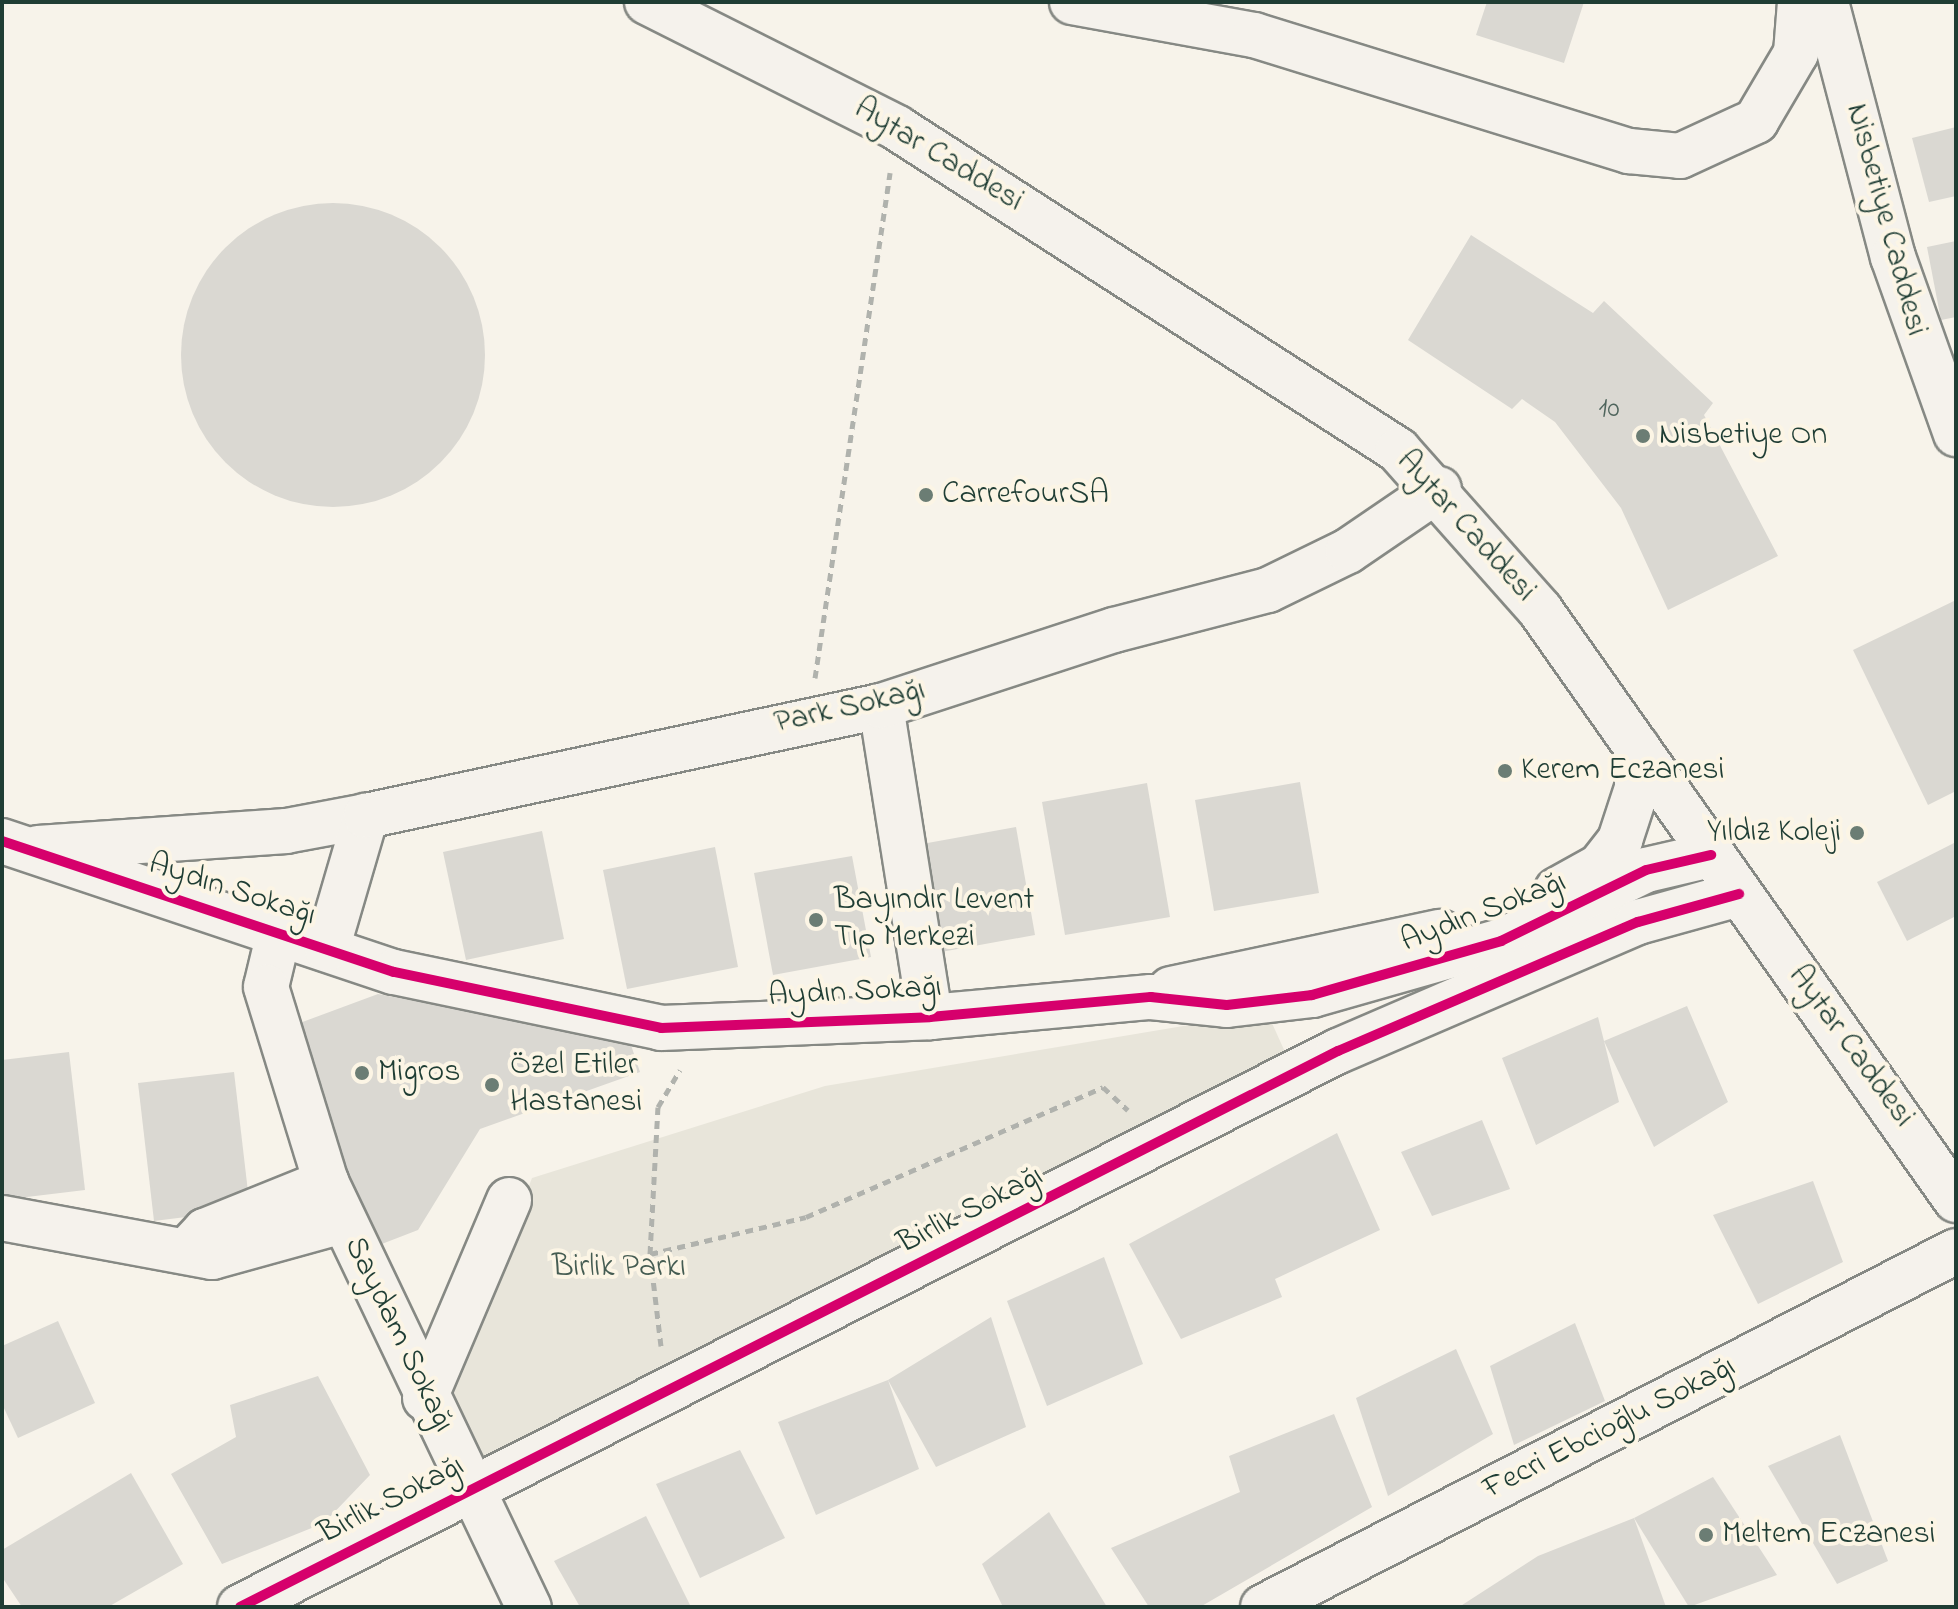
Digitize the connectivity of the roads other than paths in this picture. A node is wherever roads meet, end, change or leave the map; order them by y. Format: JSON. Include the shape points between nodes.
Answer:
{"nodes":[{"id":1,"x":647,"y":2,"type":"edge"},
{"id":2,"x":1072,"y":2,"type":"edge"},
{"id":3,"x":1800,"y":2,"type":"edge"},
{"id":4,"x":1826,"y":2,"type":"edge"},
{"id":5,"x":1956,"y":434,"type":"edge"},
{"id":6,"x":1439,"y":489,"type":"junction"},
{"id":7,"x":881,"y":706,"type":"junction"},
{"id":8,"x":1637,"y":747,"type":"junction"},
{"id":9,"x":366,"y":816,"type":"junction"},
{"id":10,"x":16,"y":845,"type":"edge"},
{"id":11,"x":1711,"y":855,"type":"junction"},
{"id":12,"x":1739,"y":894,"type":"junction"},
{"id":13,"x":260,"y":932,"type":"junction"},
{"id":14,"x":327,"y":949,"type":"junction"},
{"id":15,"x":1312,"y":995,"type":"junction"},
{"id":16,"x":1151,"y":997,"type":"junction"},
{"id":17,"x":930,"y":1017,"type":"junction"},
{"id":18,"x":1338,"y":1051,"type":"junction"},
{"id":19,"x":328,"y":1184,"type":"junction"},
{"id":20,"x":509,"y":1200,"type":"dead end"},
{"id":21,"x":1956,"y":1200,"type":"edge"},
{"id":22,"x":2,"y":1218,"type":"edge"},
{"id":23,"x":1956,"y":1251,"type":"edge"},
{"id":24,"x":425,"y":1398,"type":"junction"},
{"id":25,"x":474,"y":1488,"type":"junction"},
{"id":26,"x":240,"y":1607,"type":"edge"},
{"id":27,"x":529,"y":1607,"type":"edge"},
{"id":28,"x":1263,"y":1607,"type":"edge"}],
"edges":[{"from":1,"to":6,"type":"street","name":"Aytar Caddesi","via":[[897,128],[1343,412]]},
{"from":2,"to":3,"type":"street","via":[[1254,35],[1629,151],[1680,156],[1756,121],[1796,53]]},
{"from":4,"to":5,"type":"street","name":"Nisbetiye Caddesi","via":[[1897,270]]},
{"from":6,"to":7,"type":"street","name":"Park Sokağı","via":[[1348,551],[1268,590],[1114,630]]},
{"from":6,"to":8,"type":"street","name":"Aytar Caddesi","via":[[1540,610]]},
{"from":7,"to":9,"type":"street","name":"Park Sokağı"},
{"from":7,"to":17,"type":"street"},
{"from":8,"to":11,"type":"street","name":"Aytar Caddesi"},
{"from":8,"to":16,"type":"street","name":"Aydın Sokağı","via":[[1637,788],[1620,840],[1581,880],[1424,937],[1221,975]]},
{"from":9,"to":10,"type":"street","name":"Park Sokağı","via":[[286,831]]},
{"from":9,"to":14,"type":"street"},
{"from":10,"to":13,"type":"street","name":"Aydın Sokağı"},
{"from":11,"to":12,"type":"street","name":"Aytar Caddesi"},
{"from":11,"to":15,"type":"street","name":"Aydın Sokağı","via":[[1646,870],[1501,941]]},
{"from":12,"to":18,"type":"street","name":"Birlik Sokağı","via":[[1638,922]]},
{"from":12,"to":21,"type":"street","name":"Aytar Caddesi"},
{"from":13,"to":14,"type":"street","name":"Aydın Sokağı"},
{"from":13,"to":19,"type":"street","name":"Saydam Sokağı","via":[[267,1059],[299,1134]]},
{"from":14,"to":17,"type":"street","name":"Aydın Sokağı","via":[[399,954],[707,1027]]},
{"from":15,"to":16,"type":"street","name":"Aydın Sokağı","via":[[1227,1005]]},
{"from":15,"to":18,"type":"street"},
{"from":16,"to":17,"type":"street","name":"Aydın Sokağı"},
{"from":18,"to":25,"type":"street","name":"Birlik Sokağı"},
{"from":19,"to":22,"type":"street","via":[[212,1257]]},
{"from":19,"to":24,"type":"street","name":"Saydam Sokağı"},
{"from":20,"to":24,"type":"street"},
{"from":23,"to":28,"type":"street","name":"Fecri Ebcioğlu Sokağı"},
{"from":24,"to":25,"type":"street","name":"Saydam Sokağı"},
{"from":25,"to":26,"type":"street","name":"Birlik Sokağı"},
{"from":25,"to":27,"type":"street","name":"Saydam Sokağı"}]}
